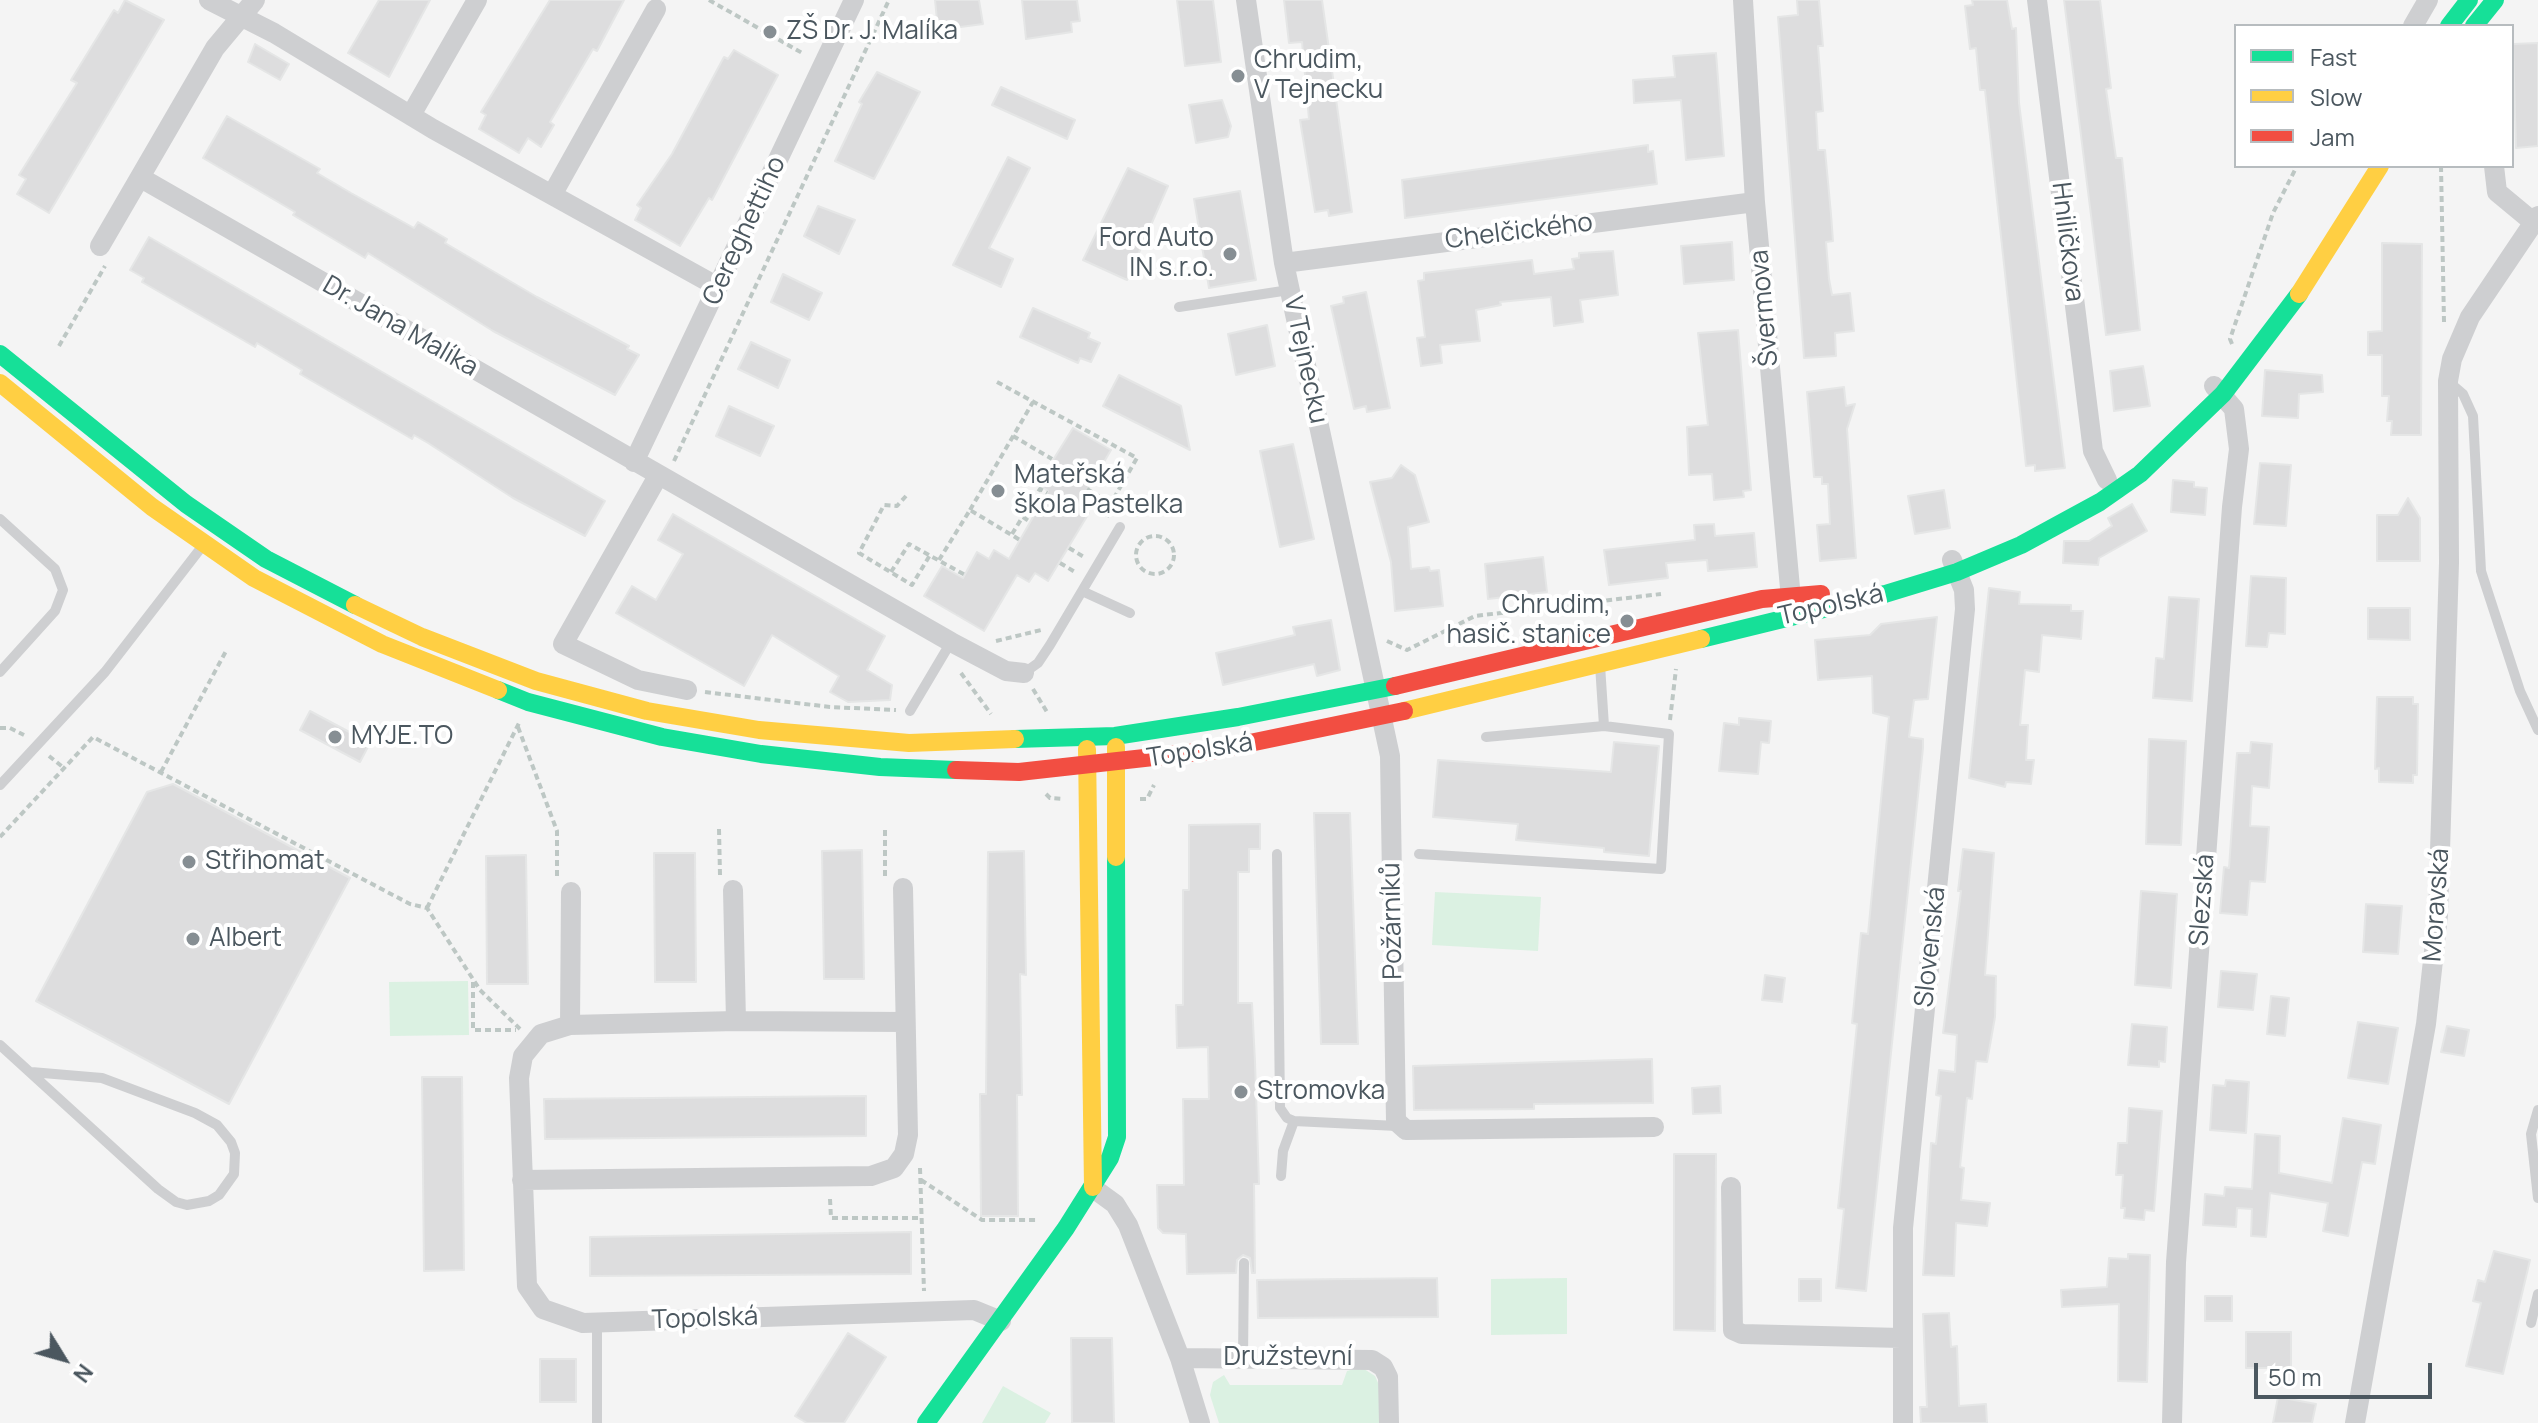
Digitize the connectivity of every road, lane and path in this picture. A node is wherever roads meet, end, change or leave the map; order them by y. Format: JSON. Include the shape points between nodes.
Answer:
{"nodes":[{"id":1,"x":209,"y":0,"type":"edge"},
{"id":2,"x":255,"y":0,"type":"edge"},
{"id":3,"x":477,"y":0,"type":"edge"},
{"id":4,"x":709,"y":0,"type":"edge"},
{"id":5,"x":854,"y":0,"type":"edge"},
{"id":6,"x":889,"y":0,"type":"edge"},
{"id":7,"x":1246,"y":0,"type":"edge"},
{"id":8,"x":1743,"y":0,"type":"edge"},
{"id":9,"x":2037,"y":0,"type":"edge"},
{"id":10,"x":2428,"y":0,"type":"edge"},
{"id":11,"x":2469,"y":0,"type":"edge"},
{"id":12,"x":2495,"y":0,"type":"edge"},
{"id":13,"x":656,"y":9,"type":"dead end"},
{"id":14,"x":240,"y":17,"type":"junction"},
{"id":15,"x":2414,"y":24,"type":"edge"},
{"id":16,"x":2451,"y":24,"type":"edge"},
{"id":17,"x":2476,"y":24,"type":"edge"},
{"id":18,"x":823,"y":66,"type":"junction"},
{"id":19,"x":411,"y":115,"type":"junction"},
{"id":20,"x":2296,"y":168,"type":"edge"},
{"id":21,"x":2357,"y":168,"type":"edge"},
{"id":22,"x":2379,"y":168,"type":"edge"},
{"id":23,"x":2441,"y":168,"type":"edge"},
{"id":24,"x":2494,"y":168,"type":"edge"},
{"id":25,"x":141,"y":178,"type":"junction"},
{"id":26,"x":552,"y":195,"type":"junction"},
{"id":27,"x":1755,"y":202,"type":"junction"},
{"id":28,"x":2535,"y":218,"type":"edge"},
{"id":29,"x":106,"y":250,"type":"joint"},
{"id":30,"x":1284,"y":263,"type":"junction"},
{"id":31,"x":718,"y":287,"type":"junction"},
{"id":32,"x":1289,"y":290,"type":"junction"},
{"id":33,"x":1179,"y":307,"type":"dead end"},
{"id":34,"x":2444,"y":331,"type":"dead end"},
{"id":35,"x":59,"y":346,"type":"dead end"},
{"id":36,"x":0,"y":354,"type":"edge"},
{"id":37,"x":2239,"y":354,"type":"junction"},
{"id":38,"x":2448,"y":381,"type":"junction"},
{"id":39,"x":997,"y":382,"type":"dead end"},
{"id":40,"x":0,"y":383,"type":"edge"},
{"id":41,"x":2218,"y":390,"type":"junction"},
{"id":42,"x":1034,"y":402,"type":"junction"},
{"id":43,"x":1013,"y":436,"type":"junction"},
{"id":44,"x":677,"y":454,"type":"dead end"},
{"id":45,"x":1052,"y":459,"type":"dead end"},
{"id":46,"x":634,"y":462,"type":"junction"},
{"id":47,"x":658,"y":476,"type":"junction"},
{"id":48,"x":2107,"y":480,"type":"junction"},
{"id":49,"x":1087,"y":489,"type":"dead end"},
{"id":50,"x":1047,"y":493,"type":"dead end"},
{"id":51,"x":906,"y":496,"type":"dead end"},
{"id":52,"x":1111,"y":504,"type":"junction"},
{"id":53,"x":970,"y":510,"type":"junction"},
{"id":54,"x":1023,"y":517,"type":"junction"},
{"id":55,"x":0,"y":519,"type":"edge"},
{"id":56,"x":1030,"y":522,"type":"dead end"},
{"id":57,"x":1106,"y":524,"type":"dead end"},
{"id":58,"x":217,"y":526,"type":"junction"},
{"id":59,"x":1120,"y":527,"type":"dead end"},
{"id":60,"x":1012,"y":535,"type":"junction"},
{"id":61,"x":1020,"y":540,"type":"dead end"},
{"id":62,"x":1168,"y":541,"type":"joint"},
{"id":63,"x":204,"y":544,"type":"junction"},
{"id":64,"x":1069,"y":548,"type":"dead end"},
{"id":65,"x":1092,"y":548,"type":"dead end"},
{"id":66,"x":930,"y":555,"type":"junction"},
{"id":67,"x":1086,"y":559,"type":"junction"},
{"id":68,"x":939,"y":560,"type":"junction"},
{"id":69,"x":1060,"y":563,"type":"dead end"},
{"id":70,"x":1954,"y":566,"type":"junction"},
{"id":71,"x":891,"y":573,"type":"junction"},
{"id":72,"x":1078,"y":574,"type":"junction"},
{"id":73,"x":965,"y":575,"type":"dead end"},
{"id":74,"x":912,"y":585,"type":"junction"},
{"id":75,"x":1071,"y":585,"type":"dead end"},
{"id":76,"x":1082,"y":591,"type":"junction"},
{"id":77,"x":1664,"y":594,"type":"dead end"},
{"id":78,"x":907,"y":596,"type":"dead end"},
{"id":79,"x":1792,"y":607,"type":"junction"},
{"id":80,"x":1130,"y":613,"type":"dead end"},
{"id":81,"x":1050,"y":620,"type":"dead end"},
{"id":82,"x":1043,"y":631,"type":"junction"},
{"id":83,"x":1594,"y":638,"type":"junction"},
{"id":84,"x":1038,"y":639,"type":"dead end"},
{"id":85,"x":987,"y":641,"type":"dead end"},
{"id":86,"x":1368,"y":644,"type":"junction"},
{"id":87,"x":948,"y":647,"type":"junction"},
{"id":88,"x":226,"y":651,"type":"dead end"},
{"id":89,"x":1677,"y":656,"type":"dead end"},
{"id":90,"x":1600,"y":662,"type":"junction"},
{"id":91,"x":0,"y":672,"type":"edge"},
{"id":92,"x":1024,"y":673,"type":"junction"},
{"id":93,"x":687,"y":690,"type":"joint"},
{"id":94,"x":1377,"y":690,"type":"junction"},
{"id":95,"x":910,"y":711,"type":"joint"},
{"id":96,"x":1047,"y":713,"type":"dead end"},
{"id":97,"x":1382,"y":716,"type":"junction"},
{"id":98,"x":522,"y":718,"type":"dead end"},
{"id":99,"x":994,"y":718,"type":"dead end"},
{"id":100,"x":1604,"y":726,"type":"junction"},
{"id":101,"x":518,"y":727,"type":"junction"},
{"id":102,"x":2538,"y":730,"type":"edge"},
{"id":103,"x":1669,"y":734,"type":"junction"},
{"id":104,"x":1115,"y":736,"type":"junction"},
{"id":105,"x":1486,"y":737,"type":"dead end"},
{"id":106,"x":1086,"y":738,"type":"junction"},
{"id":107,"x":1117,"y":763,"type":"junction"},
{"id":108,"x":1088,"y":765,"type":"junction"},
{"id":109,"x":161,"y":772,"type":"junction"},
{"id":110,"x":0,"y":785,"type":"edge"},
{"id":111,"x":719,"y":829,"type":"dead end"},
{"id":112,"x":885,"y":830,"type":"dead end"},
{"id":113,"x":0,"y":837,"type":"edge"},
{"id":114,"x":1277,"y":854,"type":"dead end"},
{"id":115,"x":1419,"y":854,"type":"dead end"},
{"id":116,"x":894,"y":888,"type":"joint"},
{"id":117,"x":727,"y":890,"type":"joint"},
{"id":118,"x":571,"y":892,"type":"joint"},
{"id":119,"x":427,"y":908,"type":"junction"},
{"id":120,"x":472,"y":980,"type":"junction"},
{"id":121,"x":736,"y":1021,"type":"junction"},
{"id":122,"x":905,"y":1022,"type":"junction"},
{"id":123,"x":570,"y":1025,"type":"junction"},
{"id":124,"x":528,"y":1035,"type":"junction"},
{"id":125,"x":0,"y":1045,"type":"edge"},
{"id":126,"x":31,"y":1072,"type":"junction"},
{"id":127,"x":2538,"y":1110,"type":"edge"},
{"id":128,"x":1294,"y":1121,"type":"junction"},
{"id":129,"x":1398,"y":1126,"type":"junction"},
{"id":130,"x":1654,"y":1127,"type":"dead end"},
{"id":131,"x":904,"y":1154,"type":"junction"},
{"id":132,"x":2536,"y":1166,"type":"edge"},
{"id":133,"x":829,"y":1176,"type":"junction"},
{"id":134,"x":1281,"y":1176,"type":"dead end"},
{"id":135,"x":522,"y":1180,"type":"junction"},
{"id":136,"x":921,"y":1180,"type":"junction"},
{"id":137,"x":1731,"y":1187,"type":"dead end"},
{"id":138,"x":1093,"y":1188,"type":"junction"},
{"id":139,"x":2538,"y":1198,"type":"edge"},
{"id":140,"x":922,"y":1218,"type":"junction"},
{"id":141,"x":1046,"y":1221,"type":"dead end"},
{"id":142,"x":1244,"y":1263,"type":"dead end"},
{"id":143,"x":2538,"y":1294,"type":"edge"},
{"id":144,"x":924,"y":1301,"type":"dead end"},
{"id":145,"x":1001,"y":1321,"type":"junction"},
{"id":146,"x":597,"y":1323,"type":"junction"},
{"id":147,"x":2531,"y":1323,"type":"dead end"},
{"id":148,"x":1901,"y":1338,"type":"junction"},
{"id":149,"x":1180,"y":1358,"type":"junction"},
{"id":150,"x":1243,"y":1358,"type":"junction"},
{"id":151,"x":597,"y":1423,"type":"edge"},
{"id":152,"x":926,"y":1423,"type":"edge"},
{"id":153,"x":1200,"y":1423,"type":"edge"},
{"id":154,"x":1389,"y":1423,"type":"edge"},
{"id":155,"x":1903,"y":1423,"type":"edge"},
{"id":156,"x":2172,"y":1423,"type":"edge"},
{"id":157,"x":2355,"y":1423,"type":"edge"}],
"edges":[{"from":1,"to":14,"type":"street"},
{"from":2,"to":14,"type":"street"},
{"from":3,"to":19,"type":"street"},
{"from":4,"to":18,"type":"path"},
{"from":5,"to":18,"type":"street","name":"Cereghettiho"},
{"from":6,"to":44,"type":"path"},
{"from":7,"to":30,"type":"street","name":"V Tejnecku"},
{"from":8,"to":27,"type":"street","name":"Švermova"},
{"from":9,"to":48,"type":"street","name":"Hniličkova","via":[[2093,451]]},
{"from":10,"to":15,"type":"street"},
{"from":11,"to":16,"type":"main road"},
{"from":12,"to":17,"type":"main road"},
{"from":13,"to":26,"type":"street"},
{"from":14,"to":19,"type":"street"},
{"from":14,"to":25,"type":"street","via":[[215,48]]},
{"from":18,"to":31,"type":"street","name":"Cereghettiho"},
{"from":19,"to":26,"type":"street"},
{"from":20,"to":37,"type":"path","via":[[2273,213],[2230,339]]},
{"from":21,"to":37,"type":"main road","name":"Topolská"},
{"from":22,"to":41,"type":"main road","name":"Topolská","via":[[2285,317]]},
{"from":23,"to":34,"type":"path"},
{"from":24,"to":28,"type":"street","via":[[2497,192]]},
{"from":25,"to":29,"type":"street"},
{"from":25,"to":46,"type":"street","name":"Dr. Jana Malíka"},
{"from":26,"to":31,"type":"street"},
{"from":27,"to":30,"type":"street","name":"Chelčického"},
{"from":27,"to":79,"type":"street","name":"Švermova"},
{"from":28,"to":38,"type":"street","name":"Moravská","via":[[2470,317]]},
{"from":29,"to":35,"type":"path"},
{"from":30,"to":32,"type":"street","name":"V Tejnecku"},
{"from":31,"to":46,"type":"street","name":"Cereghettiho"},
{"from":32,"to":33,"type":"lane"},
{"from":32,"to":86,"type":"street","name":"V Tejnecku"},
{"from":36,"to":58,"type":"main road","name":"Topolská"},
{"from":37,"to":41,"type":"main road","name":"Topolská"},
{"from":38,"to":102,"type":"lane","via":[[2463,394],[2473,416],[2481,571]]},
{"from":38,"to":157,"type":"street","name":"Moravská","via":[[2449,563],[2438,915],[2426,1024]]},
{"from":39,"to":42,"type":"path"},
{"from":40,"to":63,"type":"main road"},
{"from":41,"to":48,"type":"main road","name":"Topolská"},
{"from":41,"to":70,"type":"main road","name":"Topolská","via":[[2164,453],[2115,492],[2051,530]]},
{"from":41,"to":156,"type":"street","name":"Slezská","via":[[2236,416],[2239,449],[2179,1218]]},
{"from":42,"to":43,"type":"path"},
{"from":42,"to":52,"type":"path","via":[[1137,458]]},
{"from":43,"to":45,"type":"path"},
{"from":43,"to":53,"type":"path"},
{"from":46,"to":47,"type":"street","name":"Dr. Jana Malíka"},
{"from":47,"to":87,"type":"street","name":"Dr. Jana Malíka"},
{"from":47,"to":93,"type":"street","via":[[563,644],[638,680]]},
{"from":48,"to":70,"type":"main road","name":"Topolská"},
{"from":49,"to":52,"type":"path"},
{"from":50,"to":54,"type":"path","via":[[1040,489]]},
{"from":51,"to":71,"type":"path","via":[[897,506],[884,505],[859,549]]},
{"from":52,"to":57,"type":"path"},
{"from":53,"to":60,"type":"path"},
{"from":53,"to":68,"type":"path"},
{"from":54,"to":56,"type":"path"},
{"from":54,"to":60,"type":"path"},
{"from":55,"to":91,"type":"lane","via":[[55,569],[63,590],[55,611]]},
{"from":58,"to":63,"type":"lane"},
{"from":58,"to":106,"type":"main road","name":"Topolská","via":[[283,568],[422,637],[536,681],[603,700],[744,728],[836,739],[965,743]]},
{"from":59,"to":76,"type":"lane"},
{"from":60,"to":61,"type":"path"},
{"from":62,"to":62,"type":"path","via":[[1154,536],[1141,543],[1137,558],[1145,570],[1158,573],[1169,566],[1174,554]]},
{"from":63,"to":108,"type":"main road","via":[[272,588],[382,644],[490,688],[592,720],[729,749],[880,767],[1001,772]]},
{"from":63,"to":110,"type":"lane","via":[[105,672]]},
{"from":64,"to":67,"type":"path"},
{"from":65,"to":67,"type":"path"},
{"from":66,"to":68,"type":"path"},
{"from":66,"to":71,"type":"path","via":[[909,544]]},
{"from":66,"to":74,"type":"path"},
{"from":67,"to":72,"type":"path"},
{"from":68,"to":73,"type":"path"},
{"from":69,"to":72,"type":"path"},
{"from":70,"to":79,"type":"main road","name":"Topolská","via":[[1885,594]]},
{"from":70,"to":148,"type":"street","name":"Slovenská","via":[[1965,609],[1903,1228]]},
{"from":71,"to":74,"type":"path"},
{"from":72,"to":75,"type":"path"},
{"from":74,"to":78,"type":"path"},
{"from":76,"to":80,"type":"lane"},
{"from":76,"to":92,"type":"lane","via":[[1038,663]]},
{"from":77,"to":86,"type":"path","via":[[1475,616],[1407,650],[1391,640]]},
{"from":79,"to":83,"type":"main road","name":"Topolská","via":[[1762,599]]},
{"from":79,"to":90,"type":"main road","name":"Topolská"},
{"from":81,"to":82,"type":"path"},
{"from":82,"to":84,"type":"path"},
{"from":82,"to":85,"type":"path"},
{"from":83,"to":90,"type":"lane"},
{"from":83,"to":94,"type":"main road","name":"Topolská"},
{"from":86,"to":94,"type":"street","name":"V Tejnecku"},
{"from":87,"to":92,"type":"street","name":"Dr. Jana Malíka"},
{"from":87,"to":95,"type":"lane"},
{"from":87,"to":99,"type":"path"},
{"from":88,"to":109,"type":"path"},
{"from":89,"to":103,"type":"path"},
{"from":90,"to":97,"type":"main road","name":"Topolská"},
{"from":90,"to":100,"type":"lane"},
{"from":92,"to":96,"type":"path"},
{"from":93,"to":95,"type":"path"},
{"from":94,"to":97,"type":"street","name":"V Tejnecku"},
{"from":94,"to":104,"type":"main road","name":"Topolská"},
{"from":97,"to":107,"type":"main road","name":"Topolská","via":[[1216,750]]},
{"from":97,"to":129,"type":"street","name":"Požárníků","via":[[1391,760]]},
{"from":98,"to":101,"type":"path"},
{"from":100,"to":103,"type":"lane"},
{"from":100,"to":105,"type":"lane"},
{"from":101,"to":118,"type":"path","via":[[557,831],[557,893]]},
{"from":101,"to":119,"type":"path"},
{"from":103,"to":115,"type":"lane","via":[[1661,869]]},
{"from":104,"to":106,"type":"main road","name":"Topolská"},
{"from":104,"to":107,"type":"main road","name":"Topolská"},
{"from":106,"to":108,"type":"main road"},
{"from":107,"to":108,"type":"main road"},
{"from":107,"to":138,"type":"main road","name":"Topolská","via":[[1119,1129]]},
{"from":108,"to":138,"type":"main road"},
{"from":109,"to":113,"type":"path","via":[[93,737]]},
{"from":109,"to":119,"type":"path","via":[[410,904]]},
{"from":111,"to":117,"type":"path"},
{"from":112,"to":116,"type":"path"},
{"from":114,"to":128,"type":"lane","via":[[1280,1108]]},
{"from":116,"to":122,"type":"street"},
{"from":117,"to":121,"type":"street"},
{"from":118,"to":123,"type":"street"},
{"from":119,"to":120,"type":"path"},
{"from":120,"to":124,"type":"path"},
{"from":120,"to":124,"type":"path","via":[[473,1030]]},
{"from":121,"to":122,"type":"street"},
{"from":121,"to":123,"type":"street"},
{"from":122,"to":131,"type":"street"},
{"from":123,"to":124,"type":"street"},
{"from":124,"to":135,"type":"street","name":"Topolská","via":[[519,1078]]},
{"from":125,"to":126,"type":"lane"},
{"from":126,"to":126,"type":"lane","via":[[176,1202],[199,1205],[228,1186],[235,1153],[224,1133],[207,1119],[102,1078]]},
{"from":127,"to":132,"type":"lane","via":[[2531,1134]]},
{"from":128,"to":129,"type":"lane"},
{"from":128,"to":134,"type":"lane"},
{"from":129,"to":130,"type":"street"},
{"from":131,"to":133,"type":"street","via":[[885,1173]]},
{"from":131,"to":136,"type":"path","via":[[919,1165]]},
{"from":132,"to":139,"type":"lane"},
{"from":133,"to":135,"type":"street"},
{"from":133,"to":140,"type":"path","via":[[831,1218]]},
{"from":135,"to":146,"type":"street","name":"Topolská","via":[[524,1271],[532,1296],[563,1319]]},
{"from":136,"to":140,"type":"path"},
{"from":136,"to":141,"type":"path","via":[[982,1220]]},
{"from":137,"to":148,"type":"street","via":[[1733,1330]]},
{"from":138,"to":145,"type":"main road","name":"Topolská"},
{"from":138,"to":149,"type":"street","name":"Družstevní","via":[[1115,1204],[1128,1225]]},
{"from":140,"to":144,"type":"path"},
{"from":142,"to":150,"type":"lane"},
{"from":143,"to":147,"type":"lane"},
{"from":145,"to":146,"type":"street","name":"Topolská","via":[[974,1310]]},
{"from":145,"to":152,"type":"main road","name":"Topolská"},
{"from":146,"to":151,"type":"lane"},
{"from":148,"to":155,"type":"street","name":"Slovenská"},
{"from":149,"to":150,"type":"street","name":"Družstevní"},
{"from":149,"to":153,"type":"street","name":"Družstevní"},
{"from":150,"to":154,"type":"street","name":"Družstevní","via":[[1378,1363],[1388,1377]]}]}
